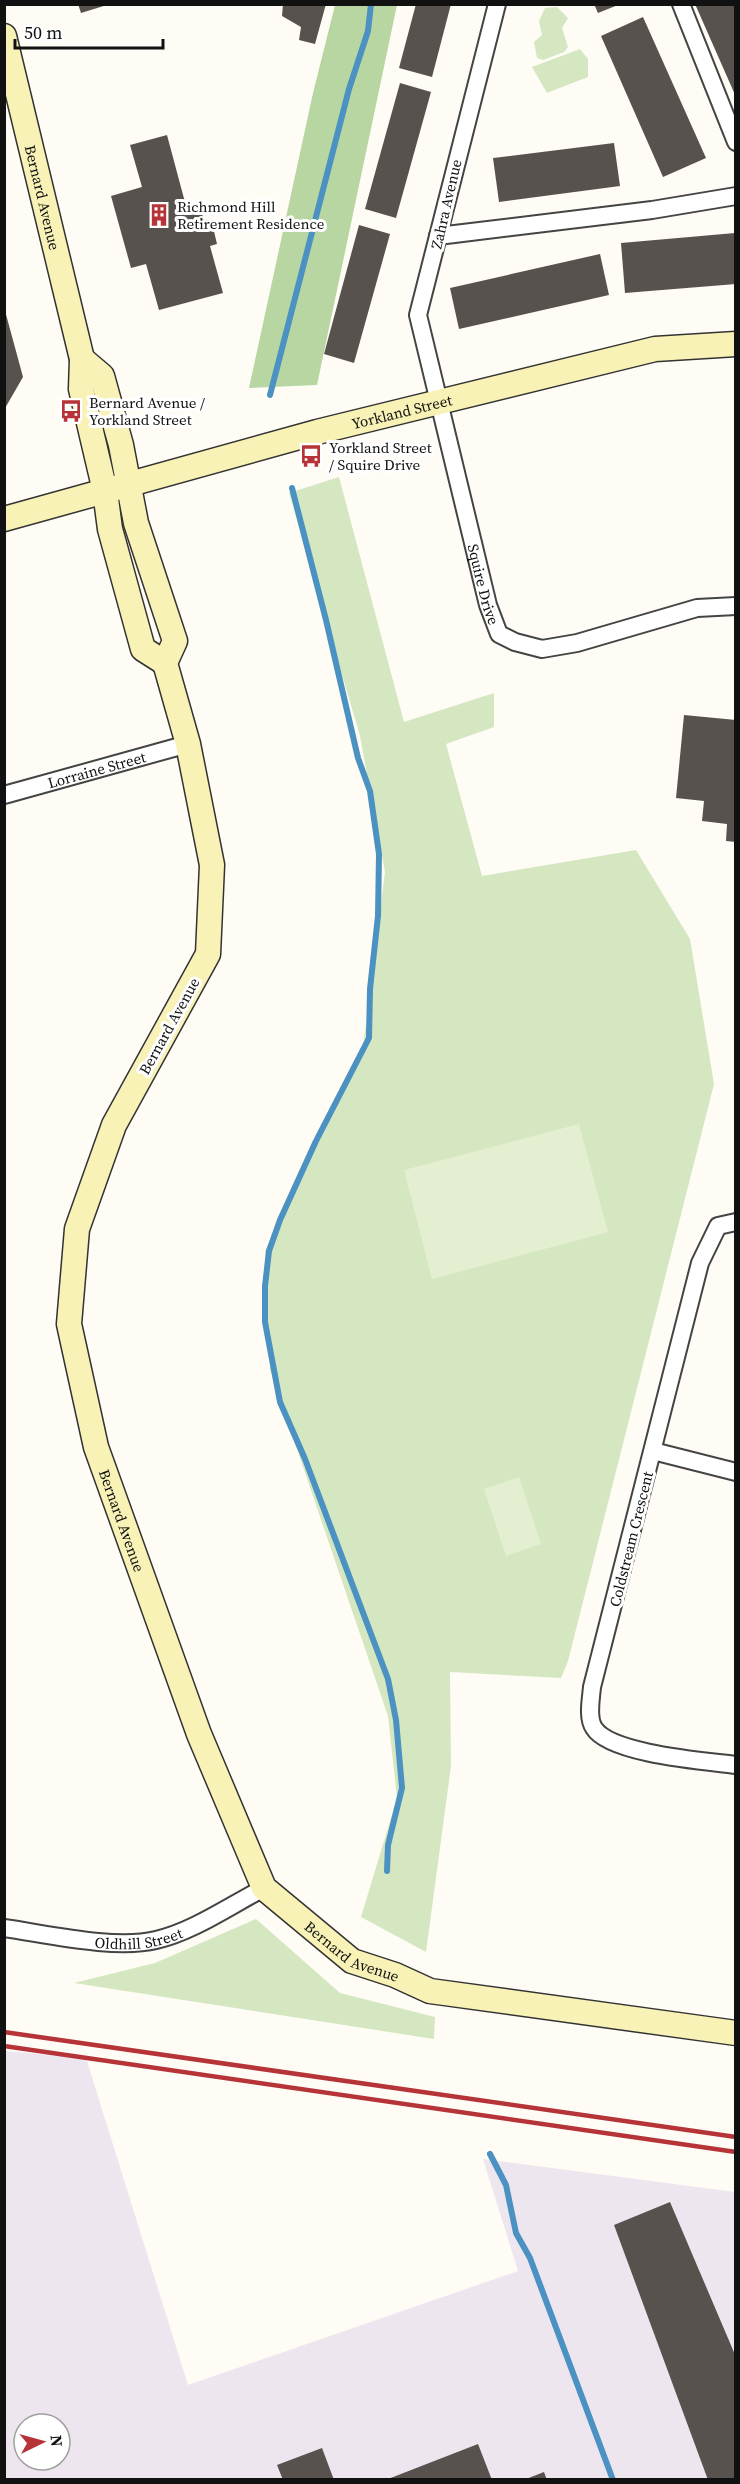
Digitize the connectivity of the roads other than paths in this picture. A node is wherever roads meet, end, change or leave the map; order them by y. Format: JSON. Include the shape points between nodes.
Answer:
{"nodes":[{"id":1,"x":497,"y":4,"type":"edge"},
{"id":2,"x":681,"y":4,"type":"edge"},
{"id":3,"x":4,"y":36,"type":"edge"},
{"id":4,"x":735,"y":142,"type":"edge"},
{"id":5,"x":735,"y":196,"type":"edge"},
{"id":6,"x":438,"y":236,"type":"junction"},
{"id":7,"x":735,"y":344,"type":"edge"},
{"id":8,"x":82,"y":359,"type":"junction"},
{"id":9,"x":438,"y":403,"type":"junction"},
{"id":10,"x":130,"y":485,"type":"junction"},
{"id":11,"x":105,"y":491,"type":"junction"},
{"id":12,"x":4,"y":519,"type":"edge"},
{"id":13,"x":735,"y":606,"type":"edge"},
{"id":14,"x":165,"y":663,"type":"junction"},
{"id":15,"x":188,"y":744,"type":"junction"},
{"id":16,"x":4,"y":795,"type":"edge"},
{"id":17,"x":735,"y":1222,"type":"edge"},
{"id":18,"x":653,"y":1451,"type":"junction"},
{"id":19,"x":735,"y":1472,"type":"edge"},
{"id":20,"x":735,"y":1765,"type":"edge"},
{"id":21,"x":264,"y":1888,"type":"junction"},
{"id":22,"x":4,"y":1928,"type":"edge"},
{"id":23,"x":735,"y":2033,"type":"edge"}],
"edges":[{"from":1,"to":6,"type":"street","name":"Zahra Avenue"},
{"from":2,"to":4,"type":"street"},
{"from":3,"to":8,"type":"street","name":"Bernard Avenue"},
{"from":5,"to":6,"type":"street"},
{"from":6,"to":9,"type":"street","name":"Zahra Avenue","via":[[418,315]]},
{"from":7,"to":9,"type":"street","name":"Yorkland Street","via":[[655,349]]},
{"from":8,"to":10,"type":"street","via":[[102,376]]},
{"from":8,"to":11,"type":"street","name":"Bernard Avenue","via":[[81,389]]},
{"from":9,"to":10,"type":"street","name":"Yorkland Street"},
{"from":9,"to":13,"type":"street","name":"Squire Drive","via":[[488,605],[499,634],[542,649],[577,643],[697,608]]},
{"from":10,"to":11,"type":"street","name":"Yorkland Street"},
{"from":10,"to":14,"type":"street","via":[[136,523],[175,641]]},
{"from":11,"to":12,"type":"street","name":"Yorkland Street"},
{"from":11,"to":14,"type":"street","name":"Bernard Avenue","via":[[110,529],[143,649]]},
{"from":14,"to":15,"type":"street","name":"Bernard Avenue"},
{"from":15,"to":16,"type":"street","name":"Lorraine Street"},
{"from":15,"to":21,"type":"street","name":"Bernard Avenue","via":[[212,865],[208,954],[114,1125],[77,1229],[69,1324],[96,1447],[199,1734]]},
{"from":17,"to":18,"type":"street","name":"Coldstream Crescent","via":[[718,1226],[700,1263]]},
{"from":18,"to":19,"type":"street"},
{"from":18,"to":20,"type":"street","name":"Coldstream Crescent","via":[[592,1687],[592,1726],[598,1734],[623,1748]]},
{"from":21,"to":22,"type":"street","name":"Oldhill Street","via":[[154,1941],[118,1943]]},
{"from":21,"to":23,"type":"street","name":"Bernard Avenue","via":[[352,1961],[430,1991]]}]}
